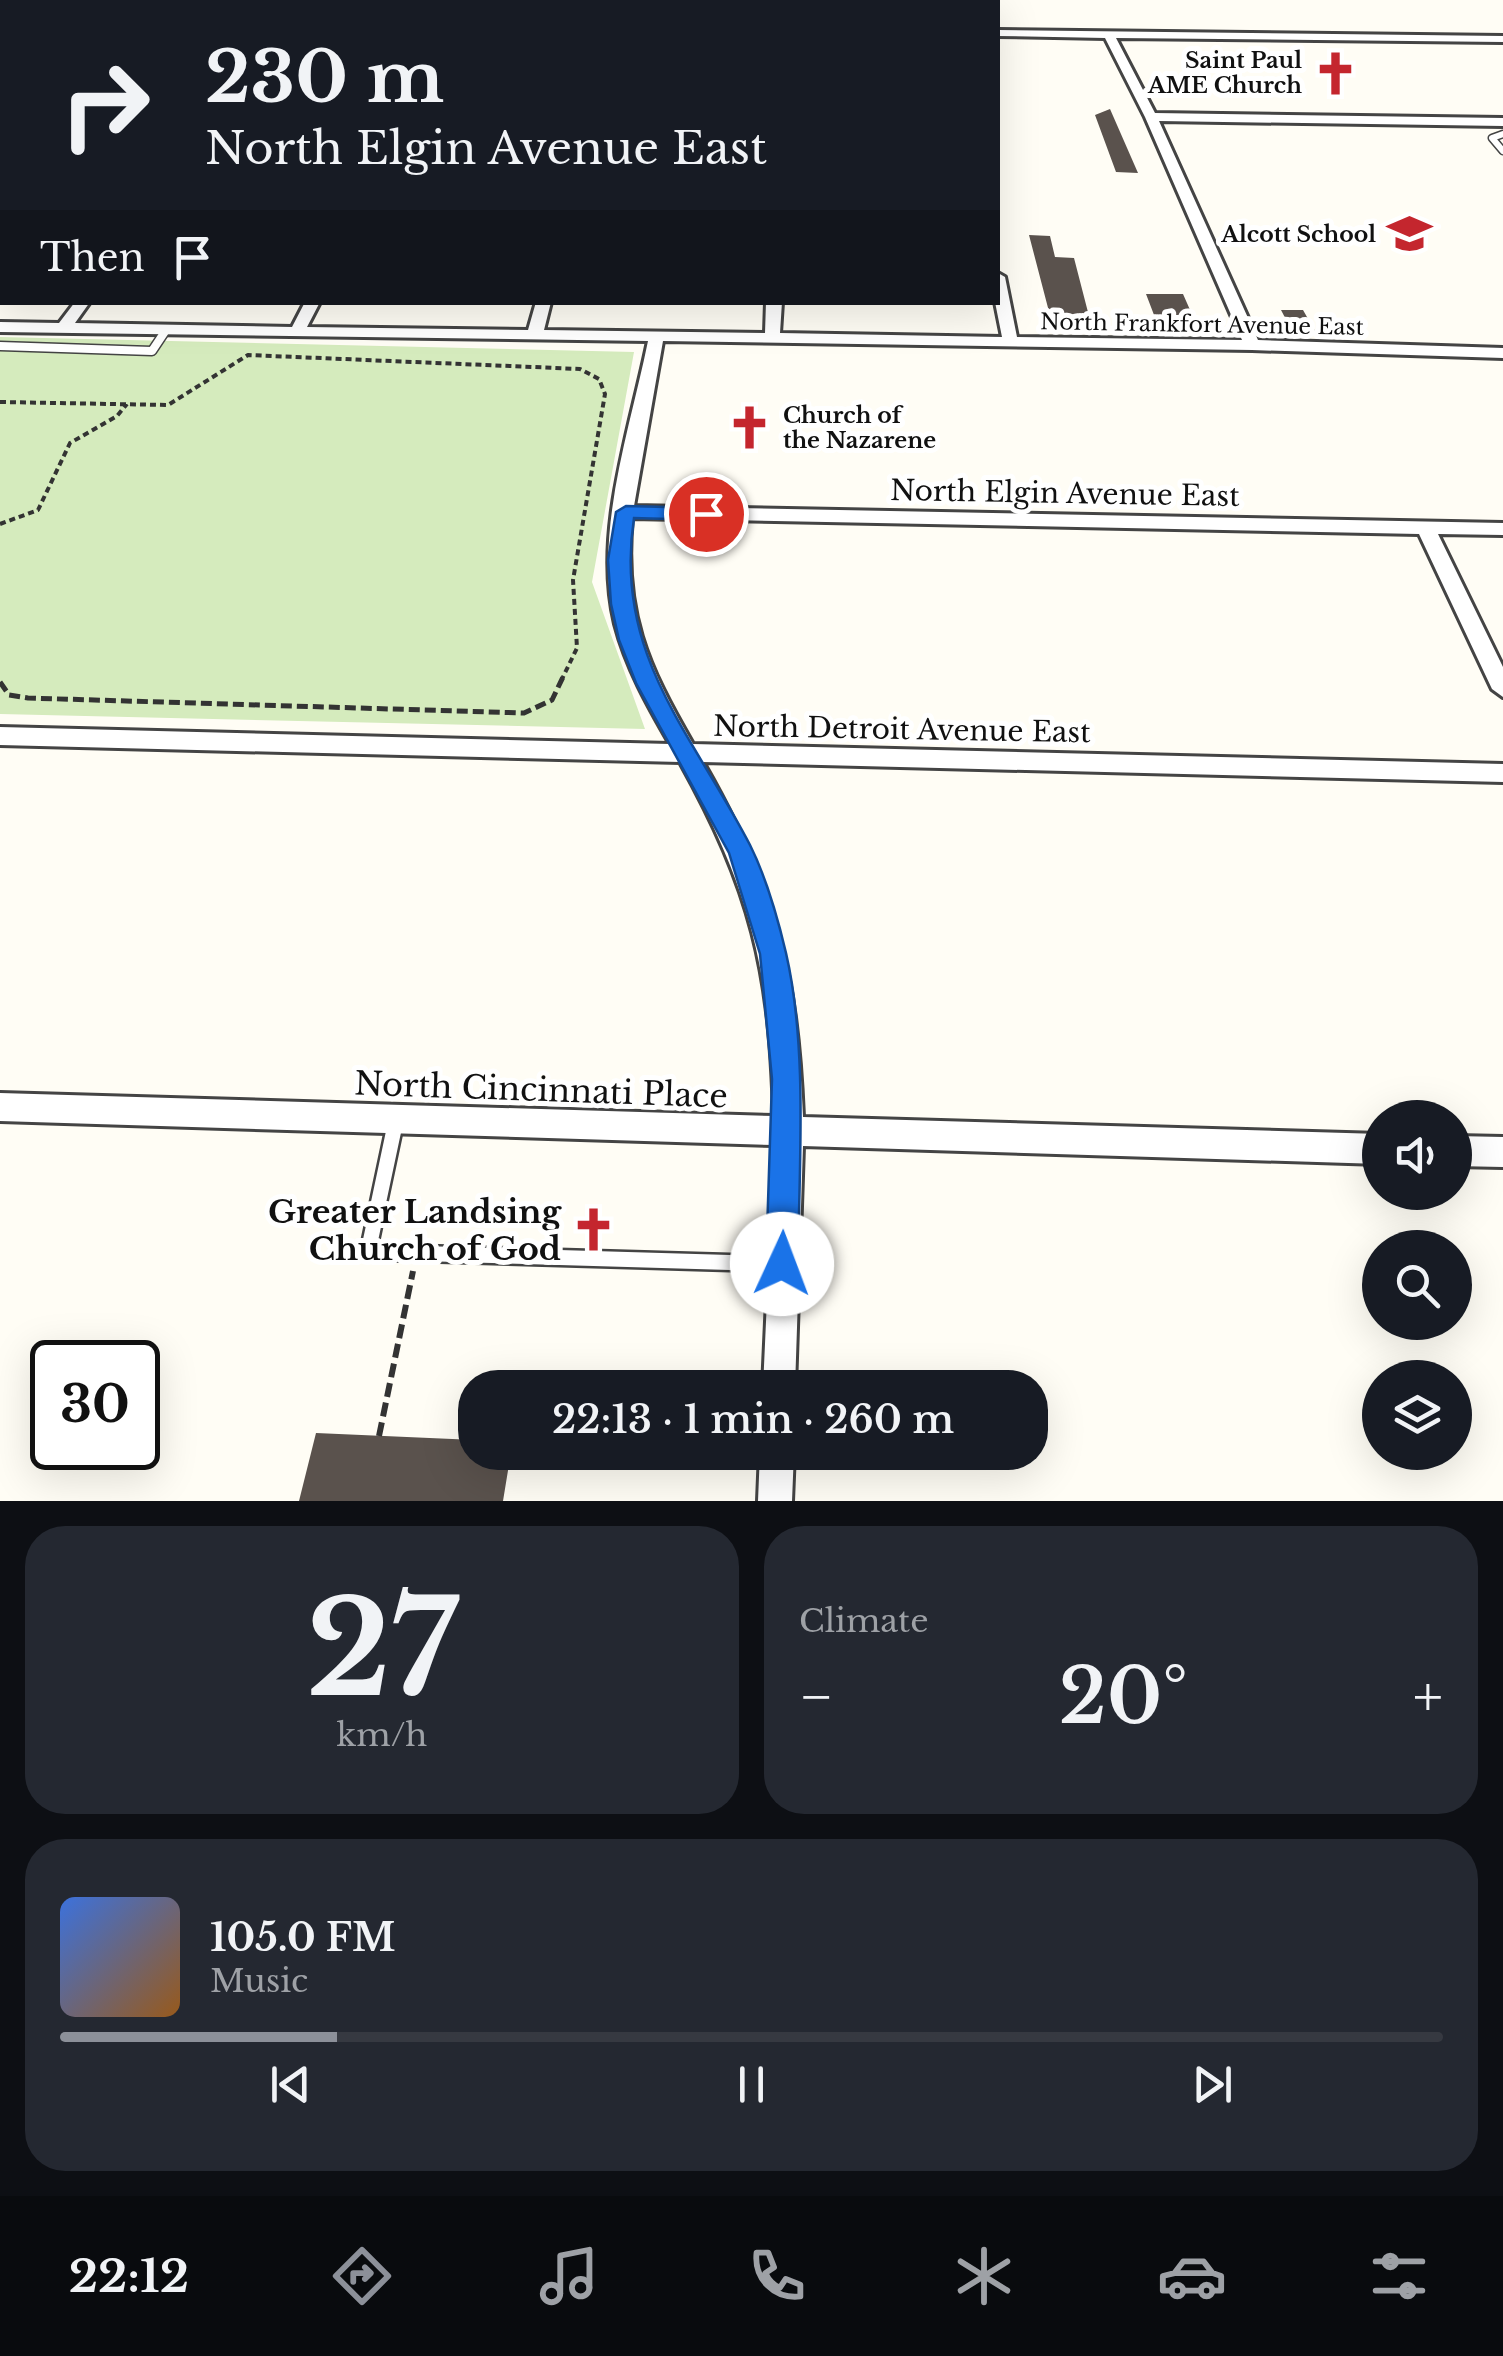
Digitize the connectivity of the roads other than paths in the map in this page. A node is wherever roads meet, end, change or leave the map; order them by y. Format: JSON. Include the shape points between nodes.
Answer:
{"nodes":[{"id":1,"x":1000,"y":33,"type":"edge"},
{"id":2,"x":1109,"y":34,"type":"junction"},
{"id":3,"x":1503,"y":39,"type":"edge"},
{"id":4,"x":1150,"y":118,"type":"junction"},
{"id":5,"x":1503,"y":122,"type":"edge"},
{"id":6,"x":1503,"y":134,"type":"edge"},
{"id":7,"x":1503,"y":151,"type":"edge"},
{"id":8,"x":1000,"y":287,"type":"edge"},
{"id":9,"x":80,"y":305,"type":"edge"},
{"id":10,"x":311,"y":305,"type":"edge"},
{"id":11,"x":543,"y":305,"type":"edge"},
{"id":12,"x":774,"y":305,"type":"edge"},
{"id":13,"x":0,"y":327,"type":"edge"},
{"id":14,"x":62,"y":328,"type":"junction"},
{"id":15,"x":82,"y":328,"type":"junction"},
{"id":16,"x":166,"y":330,"type":"junction"},
{"id":17,"x":297,"y":331,"type":"junction"},
{"id":18,"x":534,"y":336,"type":"junction"},
{"id":19,"x":656,"y":339,"type":"junction"},
{"id":20,"x":772,"y":340,"type":"junction"},
{"id":21,"x":1012,"y":344,"type":"junction"},
{"id":22,"x":0,"y":346,"type":"edge"},
{"id":23,"x":1252,"y":346,"type":"junction"},
{"id":24,"x":67,"y":348,"type":"junction"},
{"id":25,"x":1503,"y":353,"type":"edge"},
{"id":26,"x":626,"y":512,"type":"junction"},
{"id":27,"x":1425,"y":527,"type":"junction"},
{"id":28,"x":1503,"y":528,"type":"edge"},
{"id":29,"x":1503,"y":689,"type":"edge"},
{"id":30,"x":6,"y":736,"type":"edge"},
{"id":31,"x":687,"y":754,"type":"junction"},
{"id":32,"x":0,"y":757,"type":"edge"},
{"id":33,"x":1503,"y":773,"type":"edge"},
{"id":34,"x":0,"y":1107,"type":"edge"},
{"id":35,"x":396,"y":1120,"type":"junction"},
{"id":36,"x":787,"y":1132,"type":"junction"},
{"id":37,"x":1362,"y":1148,"type":"edge"},
{"id":38,"x":1472,"y":1151,"type":"edge"},
{"id":39,"x":1503,"y":1152,"type":"edge"},
{"id":40,"x":782,"y":1264,"type":"junction"},
{"id":41,"x":779,"y":1370,"type":"edge"},
{"id":42,"x":777,"y":1470,"type":"edge"},
{"id":43,"x":776,"y":1501,"type":"edge"}],
"edges":[{"from":1,"to":2,"type":"street"},
{"from":2,"to":3,"type":"street"},
{"from":2,"to":4,"type":"street"},
{"from":4,"to":5,"type":"street"},
{"from":4,"to":23,"type":"street"},
{"from":6,"to":7,"type":"lane","via":[[1492,138]]},
{"from":8,"to":21,"type":"street"},
{"from":9,"to":14,"type":"street"},
{"from":10,"to":17,"type":"street"},
{"from":11,"to":18,"type":"street"},
{"from":12,"to":20,"type":"street"},
{"from":13,"to":14,"type":"street","name":"North Frankfort Avenue East"},
{"from":14,"to":15,"type":"street","name":"North Frankfort Avenue East"},
{"from":15,"to":16,"type":"street","name":"North Frankfort Avenue East"},
{"from":15,"to":24,"type":"lane"},
{"from":16,"to":17,"type":"street","name":"North Frankfort Avenue East"},
{"from":16,"to":24,"type":"lane","via":[[152,350]]},
{"from":17,"to":18,"type":"street","name":"North Frankfort Avenue East"},
{"from":18,"to":19,"type":"street","name":"North Frankfort Avenue East"},
{"from":19,"to":20,"type":"street","name":"North Frankfort Avenue East"},
{"from":19,"to":26,"type":"street"},
{"from":20,"to":21,"type":"street","name":"North Frankfort Avenue East"},
{"from":21,"to":23,"type":"street","name":"North Frankfort Avenue East"},
{"from":22,"to":24,"type":"lane"},
{"from":23,"to":25,"type":"street","name":"North Frankfort Avenue East"},
{"from":26,"to":27,"type":"street","name":"North Elgin Avenue East"},
{"from":26,"to":31,"type":"street","via":[[618,560],[630,640]]},
{"from":27,"to":28,"type":"street","name":"North Elgin Avenue East"},
{"from":27,"to":29,"type":"street"},
{"from":30,"to":31,"type":"street","name":"North Detroit Avenue East"},
{"from":30,"to":32,"type":"street"},
{"from":31,"to":33,"type":"street","name":"North Detroit Avenue East"},
{"from":31,"to":36,"type":"street","via":[[759,901],[782,1012]]},
{"from":34,"to":35,"type":"street","name":"North Cincinnati Place"},
{"from":35,"to":36,"type":"street","name":"North Cincinnati Place"},
{"from":35,"to":40,"type":"lane","via":[[368,1252]]},
{"from":36,"to":37,"type":"street","name":"North Cincinnati Place"},
{"from":36,"to":40,"type":"street"},
{"from":38,"to":39,"type":"street"},
{"from":40,"to":41,"type":"street"},
{"from":42,"to":43,"type":"street"}]}
